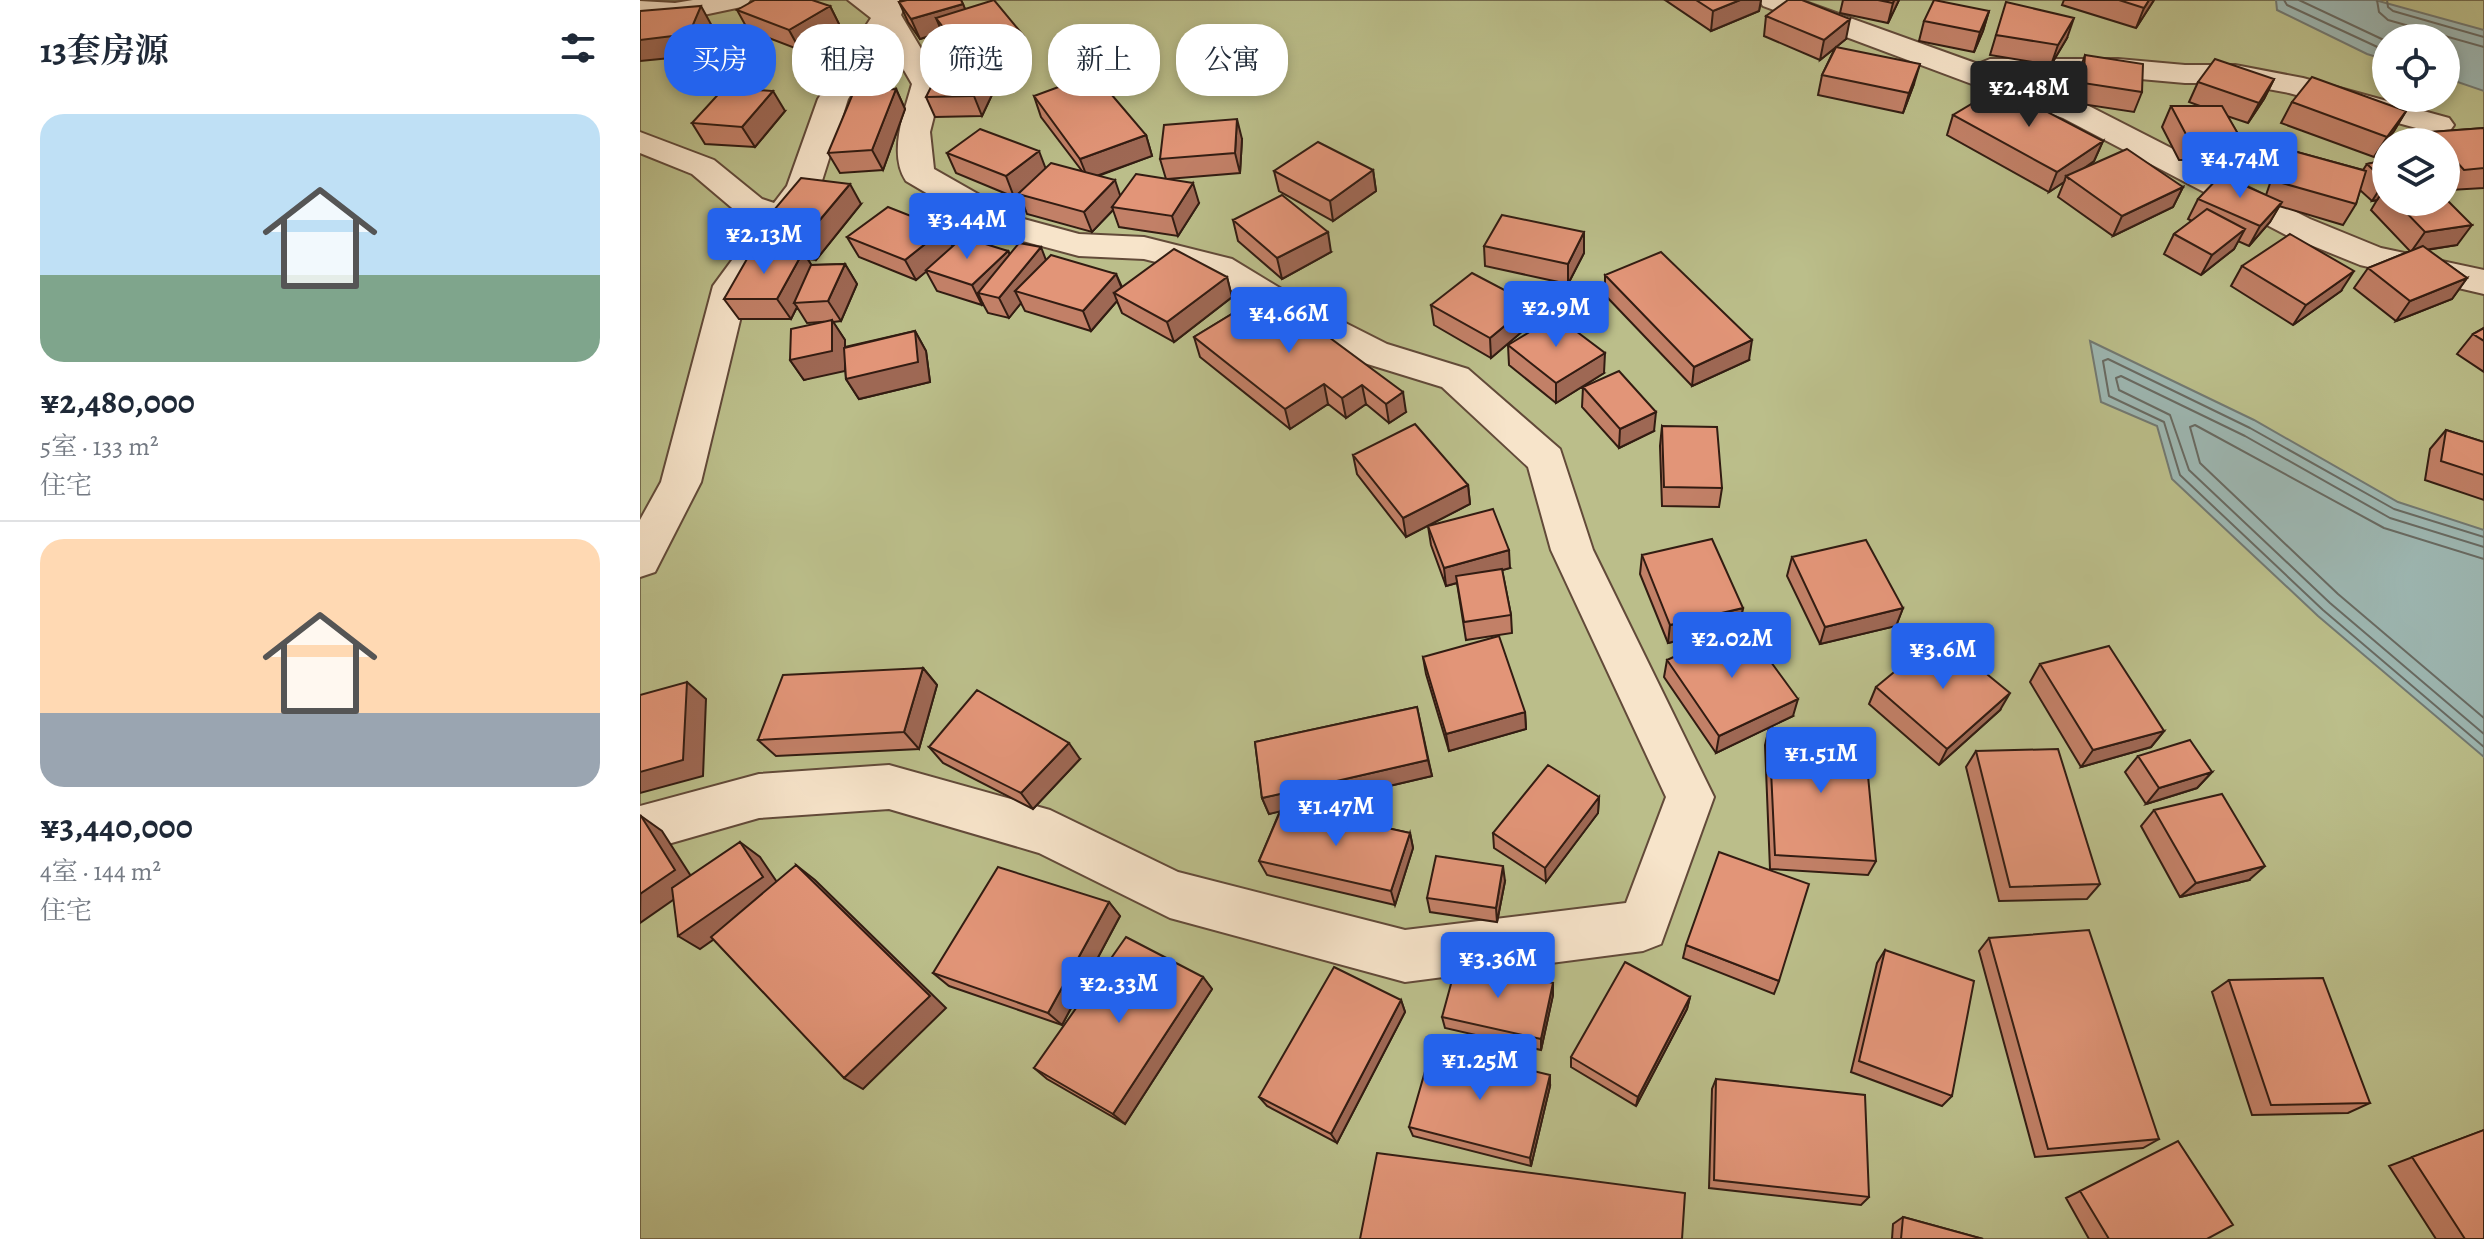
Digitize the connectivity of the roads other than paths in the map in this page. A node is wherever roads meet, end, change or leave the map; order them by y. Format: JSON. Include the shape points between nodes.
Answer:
{"nodes":[{"id":1,"x":736,"y":0,"type":"edge"},
{"id":2,"x":1773,"y":0,"type":"edge"},
{"id":3,"x":881,"y":5,"type":"edge"},
{"id":4,"x":640,"y":10,"type":"edge"},
{"id":5,"x":1960,"y":68,"type":"junction"},
{"id":6,"x":2438,"y":125,"type":"dead end"},
{"id":7,"x":640,"y":142,"type":"edge"},
{"id":8,"x":781,"y":218,"type":"junction"},
{"id":9,"x":2484,"y":282,"type":"edge"},
{"id":10,"x":640,"y":560,"type":"edge"},
{"id":11,"x":640,"y":829,"type":"edge"}],
"edges":[{"from":1,"to":4,"type":"street","via":[[675,12]]},
{"from":2,"to":5,"type":"street"},
{"from":3,"to":8,"type":"street","via":[[833,99],[803,187]]},
{"from":3,"to":11,"type":"street","via":[[927,84],[914,132],[918,174],[1008,226],[1079,245],[1144,248],[1220,267],[1285,308],[1374,353],[1455,378],[1546,460],[1572,550],[1690,797],[1643,926],[1405,956],[1170,894],[1050,833],[889,787],[759,796]]},
{"from":5,"to":6,"type":"street","via":[[2235,74],[2292,84]]},
{"from":5,"to":9,"type":"street","via":[[2074,111],[2298,227],[2372,257]]},
{"from":7,"to":8,"type":"street","via":[[703,167],[750,206]]},
{"from":8,"to":10,"type":"street","via":[[731,286],[681,482]]}]}
